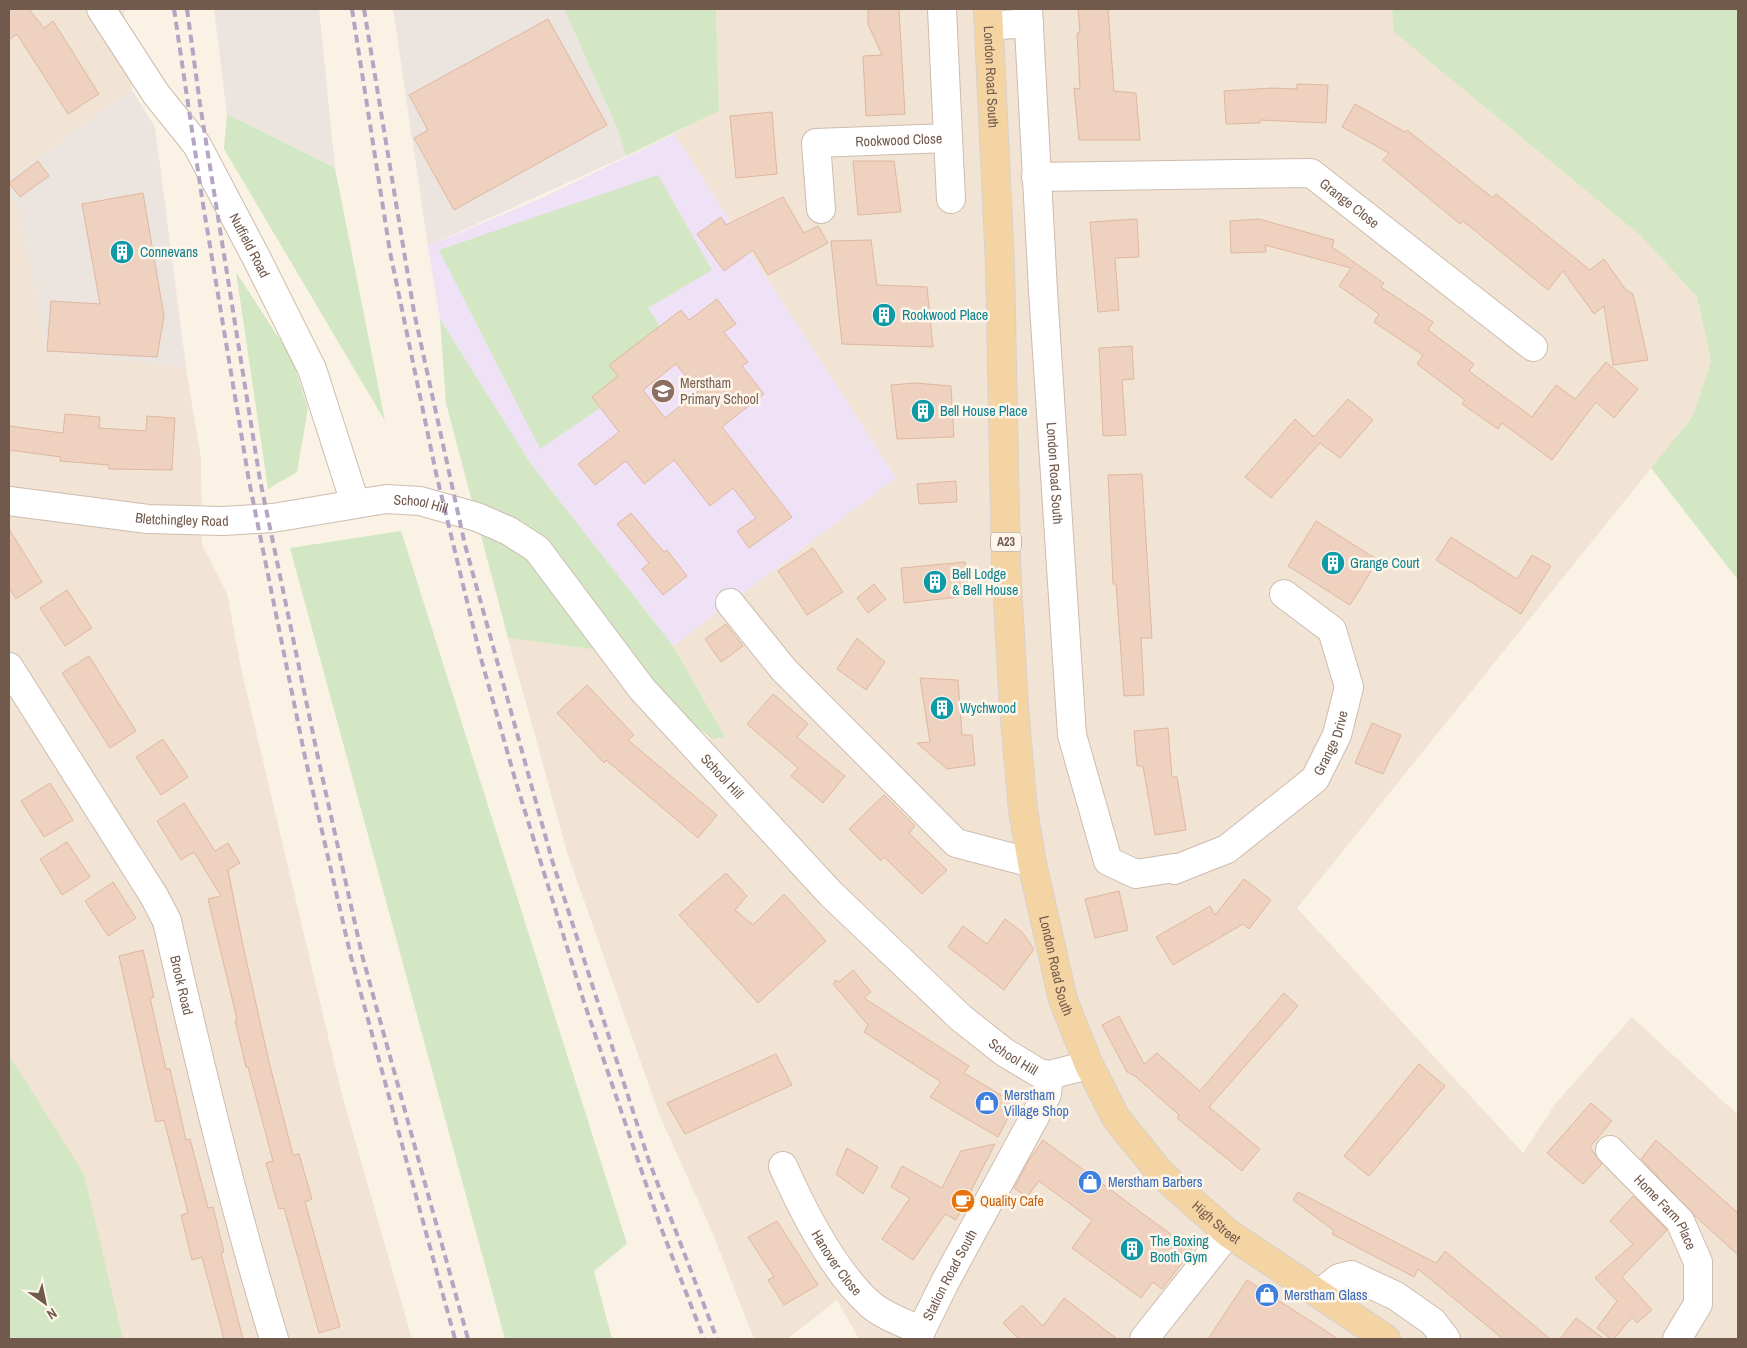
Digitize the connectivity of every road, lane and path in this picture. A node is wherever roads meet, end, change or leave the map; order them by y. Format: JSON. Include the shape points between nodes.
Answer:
{"nodes":[{"id":1,"x":101,"y":9,"type":"edge"},
{"id":2,"x":942,"y":9,"type":"edge"},
{"id":3,"x":1029,"y":16,"type":"edge"},
{"id":4,"x":988,"y":17,"type":"edge"},
{"id":5,"x":948,"y":138,"type":"junction"},
{"id":6,"x":1036,"y":177,"type":"junction"},
{"id":7,"x":952,"y":199,"type":"dead end"},
{"id":8,"x":821,"y":209,"type":"dead end"},
{"id":9,"x":1533,"y":347,"type":"dead end"},
{"id":10,"x":9,"y":501,"type":"edge"},
{"id":11,"x":355,"y":503,"type":"junction"},
{"id":12,"x":1284,"y":594,"type":"dead end"},
{"id":13,"x":730,"y":603,"type":"dead end"},
{"id":14,"x":9,"y":667,"type":"edge"},
{"id":15,"x":1032,"y":863,"type":"junction"},
{"id":16,"x":1174,"y":869,"type":"joint"},
{"id":17,"x":1089,"y":1065,"type":"junction"},
{"id":18,"x":1049,"y":1075,"type":"junction"},
{"id":19,"x":1610,"y":1150,"type":"dead end"},
{"id":20,"x":783,"y":1166,"type":"dead end"},
{"id":21,"x":1228,"y":1232,"type":"junction"},
{"id":22,"x":1318,"y":1294,"type":"junction"},
{"id":23,"x":919,"y":1335,"type":"edge"},
{"id":24,"x":274,"y":1339,"type":"edge"},
{"id":25,"x":1144,"y":1339,"type":"edge"},
{"id":26,"x":1386,"y":1339,"type":"edge"},
{"id":27,"x":1446,"y":1339,"type":"edge"},
{"id":28,"x":1677,"y":1339,"type":"edge"}],
"edges":[{"from":1,"to":11,"type":"street","name":"Nutfield Road","via":[[156,94],[197,145],[256,257],[312,369]]},
{"from":2,"to":5,"type":"street","name":"Rookwood Close"},
{"from":3,"to":4,"type":"street"},
{"from":3,"to":6,"type":"street","name":"London Road South"},
{"from":4,"to":15,"type":"main road","name":"London Road South","number":"A23","via":[[1000,265],[1006,564],[1023,810]]},
{"from":5,"to":7,"type":"street"},
{"from":5,"to":8,"type":"street","name":"Rookwood Close","via":[[816,144]]},
{"from":6,"to":9,"type":"street","name":"Grange Close","via":[[1311,173]]},
{"from":6,"to":16,"type":"street","name":"London Road South","via":[[1072,735],[1108,861],[1136,874]]},
{"from":10,"to":11,"type":"street","name":"Bletchingley Road","via":[[148,519],[224,521],[273,518]]},
{"from":11,"to":18,"type":"street","name":"School Hill","via":[[386,499],[420,501],[477,517],[538,549],[642,689],[831,894],[961,1018],[1029,1068]]},
{"from":12,"to":16,"type":"street","name":"Grange Drive","via":[[1332,630],[1348,687],[1337,734],[1315,779],[1226,849]]},
{"from":13,"to":15,"type":"street","via":[[784,670],[956,843]]},
{"from":14,"to":24,"type":"street","name":"Brook Road","via":[[167,921],[211,1113],[246,1249]]},
{"from":15,"to":17,"type":"main road","name":"London Road South","number":"A23","via":[[1063,1000]]},
{"from":17,"to":18,"type":"street","name":"School Hill"},
{"from":17,"to":21,"type":"main road","name":"High Street","number":"A23","via":[[1116,1118],[1140,1149],[1162,1175]]},
{"from":18,"to":23,"type":"street","name":"Station Road South","via":[[1046,1094]]},
{"from":19,"to":28,"type":"street","name":"Home Farm Place","via":[[1680,1221],[1698,1262],[1698,1304]]},
{"from":20,"to":23,"type":"street","name":"Hanover Close","via":[[800,1205],[850,1281],[871,1305]]},
{"from":21,"to":22,"type":"main road","name":"High Street","number":"A23"},
{"from":21,"to":25,"type":"street"},
{"from":22,"to":26,"type":"main road","name":"High Street","number":"A23"},
{"from":22,"to":27,"type":"street","via":[[1339,1278],[1351,1275],[1396,1296],[1433,1322]]}]}
